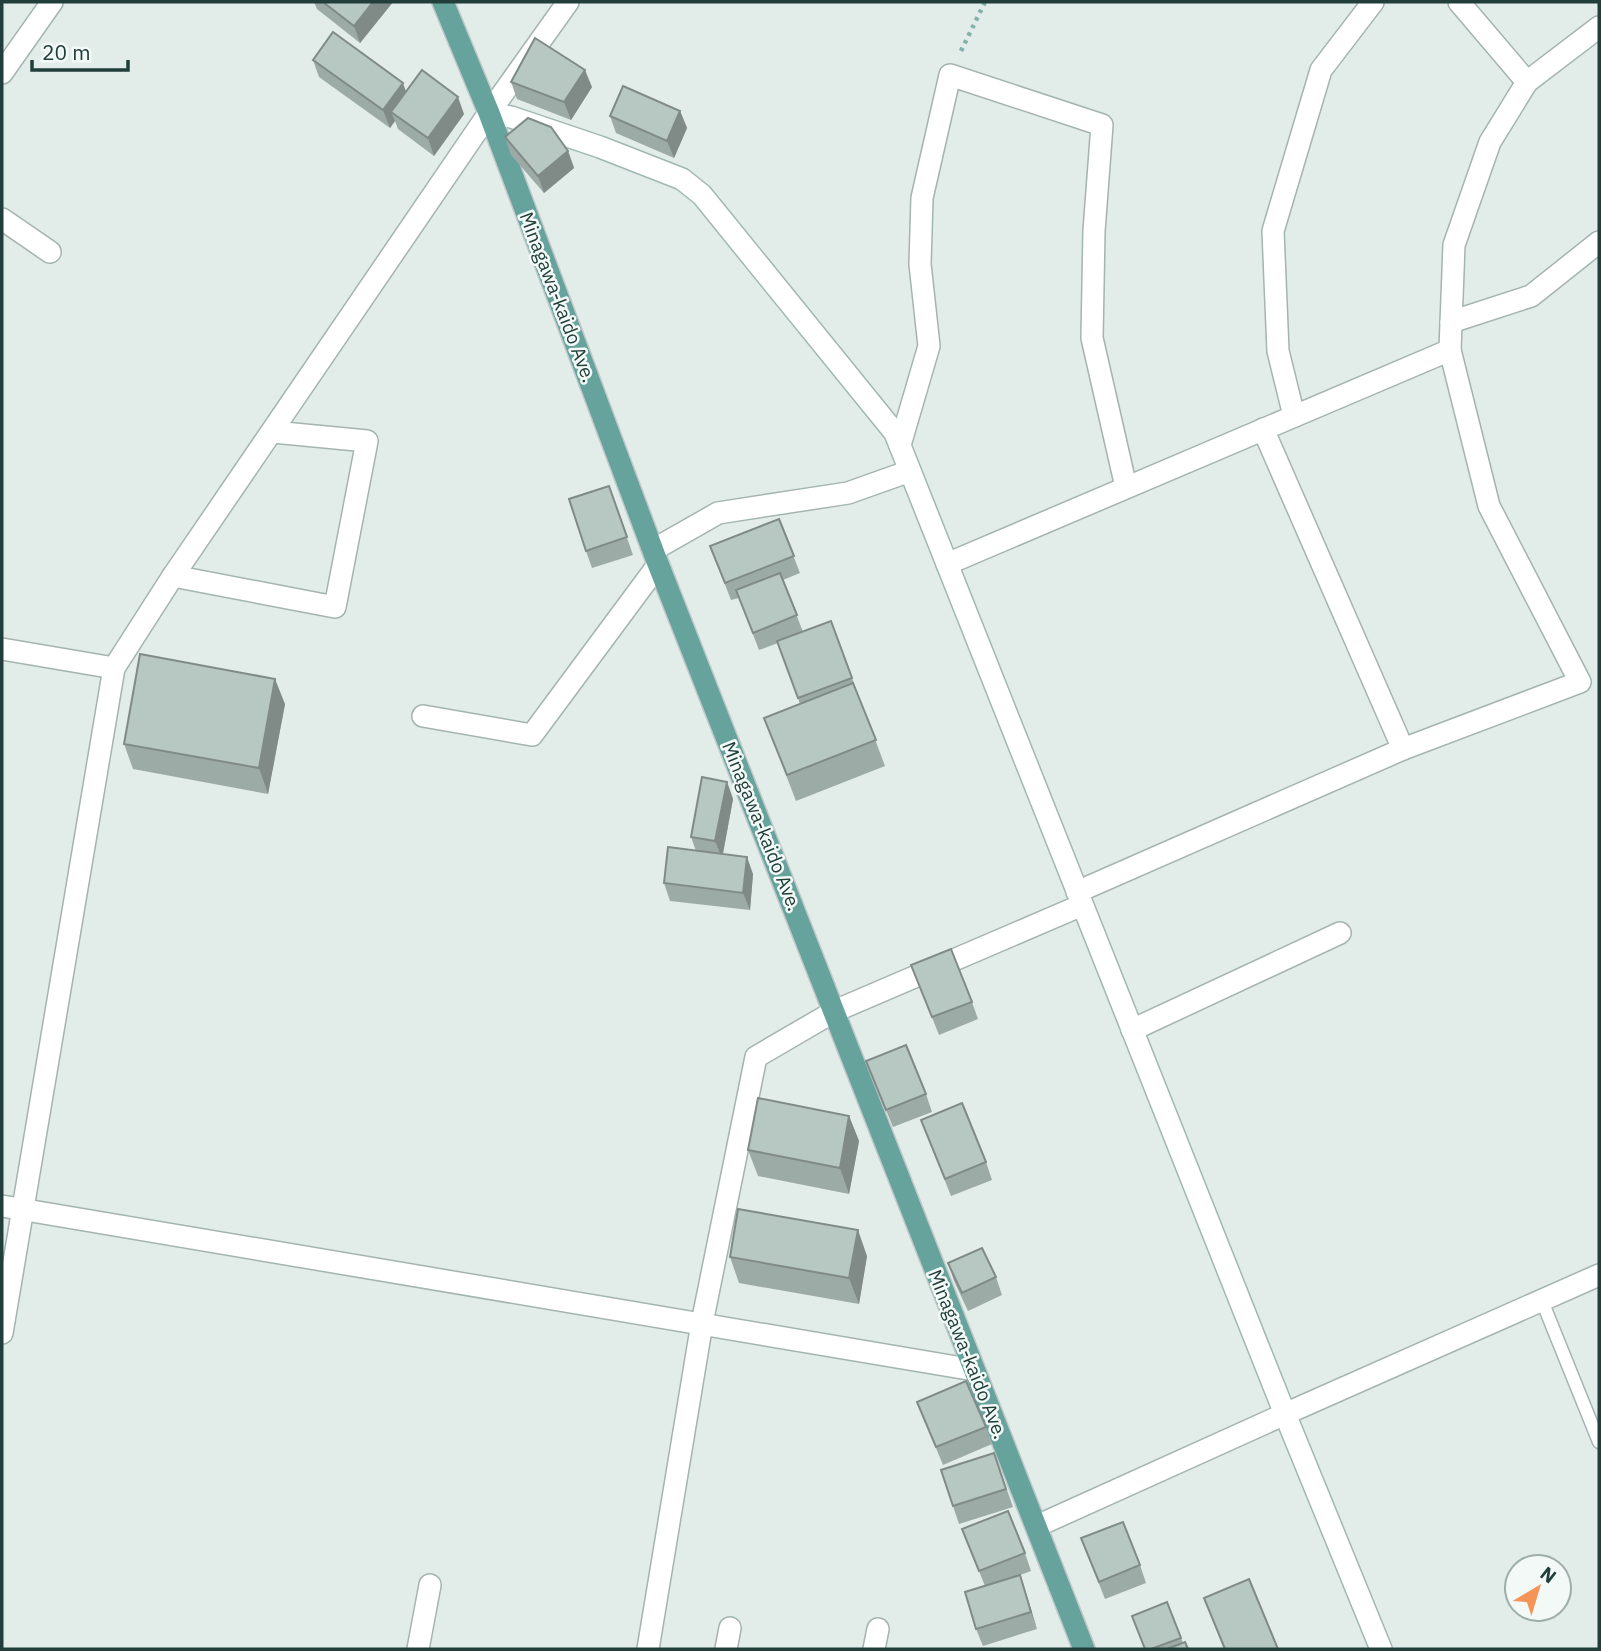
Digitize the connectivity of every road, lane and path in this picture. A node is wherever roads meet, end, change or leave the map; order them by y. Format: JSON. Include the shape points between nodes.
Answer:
{"nodes":[{"id":1,"x":52,"y":2,"type":"edge"},
{"id":2,"x":443,"y":2,"type":"edge"},
{"id":3,"x":568,"y":2,"type":"edge"},
{"id":4,"x":985,"y":2,"type":"edge"},
{"id":5,"x":1373,"y":2,"type":"edge"},
{"id":6,"x":1460,"y":2,"type":"edge"},
{"id":7,"x":1599,"y":27,"type":"edge"},
{"id":8,"x":2,"y":73,"type":"edge"},
{"id":9,"x":950,"y":75,"type":"junction"},
{"id":10,"x":1527,"y":82,"type":"junction"},
{"id":11,"x":489,"y":113,"type":"junction"},
{"id":12,"x":2,"y":219,"type":"edge"},
{"id":13,"x":1599,"y":242,"type":"edge"},
{"id":14,"x":50,"y":252,"type":"dead end"},
{"id":15,"x":1451,"y":321,"type":"junction"},
{"id":16,"x":1450,"y":350,"type":"junction"},
{"id":17,"x":1294,"y":416,"type":"junction"},
{"id":18,"x":1263,"y":429,"type":"junction"},
{"id":19,"x":273,"y":432,"type":"junction"},
{"id":20,"x":900,"y":445,"type":"junction"},
{"id":21,"x":910,"y":471,"type":"junction"},
{"id":22,"x":1126,"y":486,"type":"junction"},
{"id":23,"x":656,"y":557,"type":"junction"},
{"id":24,"x":947,"y":564,"type":"junction"},
{"id":25,"x":173,"y":576,"type":"junction"},
{"id":26,"x":2,"y":649,"type":"edge"},
{"id":27,"x":114,"y":668,"type":"junction"},
{"id":28,"x":1590,"y":679,"type":"edge"},
{"id":29,"x":423,"y":716,"type":"dead end"},
{"id":30,"x":1403,"y":749,"type":"junction"},
{"id":31,"x":1080,"y":898,"type":"junction"},
{"id":32,"x":1340,"y":933,"type":"dead end"},
{"id":33,"x":835,"y":1011,"type":"junction"},
{"id":34,"x":1132,"y":1030,"type":"junction"},
{"id":35,"x":12,"y":1207,"type":"edge"},
{"id":36,"x":1599,"y":1275,"type":"edge"},
{"id":37,"x":1542,"y":1301,"type":"junction"},
{"id":38,"x":702,"y":1323,"type":"junction"},
{"id":39,"x":2,"y":1333,"type":"edge"},
{"id":40,"x":974,"y":1370,"type":"junction"},
{"id":41,"x":1285,"y":1414,"type":"junction"},
{"id":42,"x":1599,"y":1442,"type":"edge"},
{"id":43,"x":1037,"y":1527,"type":"junction"},
{"id":44,"x":430,"y":1585,"type":"dead end"},
{"id":45,"x":730,"y":1628,"type":"dead end"},
{"id":46,"x":418,"y":1649,"type":"edge"},
{"id":47,"x":648,"y":1649,"type":"edge"},
{"id":48,"x":726,"y":1649,"type":"edge"},
{"id":49,"x":1084,"y":1649,"type":"edge"},
{"id":50,"x":1381,"y":1649,"type":"edge"}],
"edges":[{"from":1,"to":8,"type":"street"},
{"from":2,"to":11,"type":"main road","name":"Minagawa-kaido Ave."},
{"from":3,"to":11,"type":"street"},
{"from":4,"to":9,"type":"path"},
{"from":5,"to":17,"type":"street","via":[[1321,70],[1273,231],[1278,351]]},
{"from":6,"to":10,"type":"street"},
{"from":7,"to":10,"type":"street"},
{"from":9,"to":20,"type":"street","via":[[922,198],[920,264],[929,346]]},
{"from":9,"to":22,"type":"street","via":[[1102,125],[1092,338]]},
{"from":10,"to":15,"type":"street","via":[[1490,142],[1454,246]]},
{"from":11,"to":19,"type":"street"},
{"from":11,"to":20,"type":"street","via":[[600,147],[681,179],[702,195],[895,433]]},
{"from":11,"to":23,"type":"main road","name":"Minagawa-kaido Ave."},
{"from":12,"to":14,"type":"street"},
{"from":13,"to":15,"type":"street","via":[[1531,296]]},
{"from":15,"to":16,"type":"street"},
{"from":16,"to":17,"type":"street"},
{"from":16,"to":28,"type":"street","via":[[1489,506]]},
{"from":17,"to":18,"type":"street"},
{"from":18,"to":22,"type":"street"},
{"from":18,"to":30,"type":"street"},
{"from":19,"to":25,"type":"street"},
{"from":19,"to":25,"type":"street","via":[[367,441],[335,607]]},
{"from":20,"to":21,"type":"street"},
{"from":21,"to":23,"type":"street","via":[[848,493],[718,513]]},
{"from":21,"to":24,"type":"street"},
{"from":22,"to":24,"type":"street"},
{"from":23,"to":29,"type":"street","via":[[532,735]]},
{"from":23,"to":33,"type":"main road","name":"Minagawa-kaido Ave."},
{"from":24,"to":31,"type":"street"},
{"from":25,"to":27,"type":"street"},
{"from":26,"to":27,"type":"street"},
{"from":27,"to":35,"type":"street"},
{"from":28,"to":30,"type":"street"},
{"from":30,"to":31,"type":"street"},
{"from":31,"to":33,"type":"street"},
{"from":31,"to":34,"type":"street"},
{"from":32,"to":34,"type":"street"},
{"from":33,"to":38,"type":"street","via":[[756,1057]]},
{"from":33,"to":40,"type":"main road","name":"Minagawa-kaido Ave."},
{"from":34,"to":41,"type":"street"},
{"from":35,"to":38,"type":"street"},
{"from":35,"to":39,"type":"street"},
{"from":36,"to":37,"type":"street"},
{"from":37,"to":41,"type":"street"},
{"from":37,"to":42,"type":"lane"},
{"from":38,"to":40,"type":"street"},
{"from":38,"to":47,"type":"street"},
{"from":40,"to":43,"type":"main road","name":"Minagawa-kaido Ave."},
{"from":41,"to":43,"type":"street"},
{"from":41,"to":50,"type":"street"},
{"from":43,"to":49,"type":"main road","name":"Minagawa-kaido Ave."},
{"from":44,"to":46,"type":"street"},
{"from":45,"to":48,"type":"street"}]}
